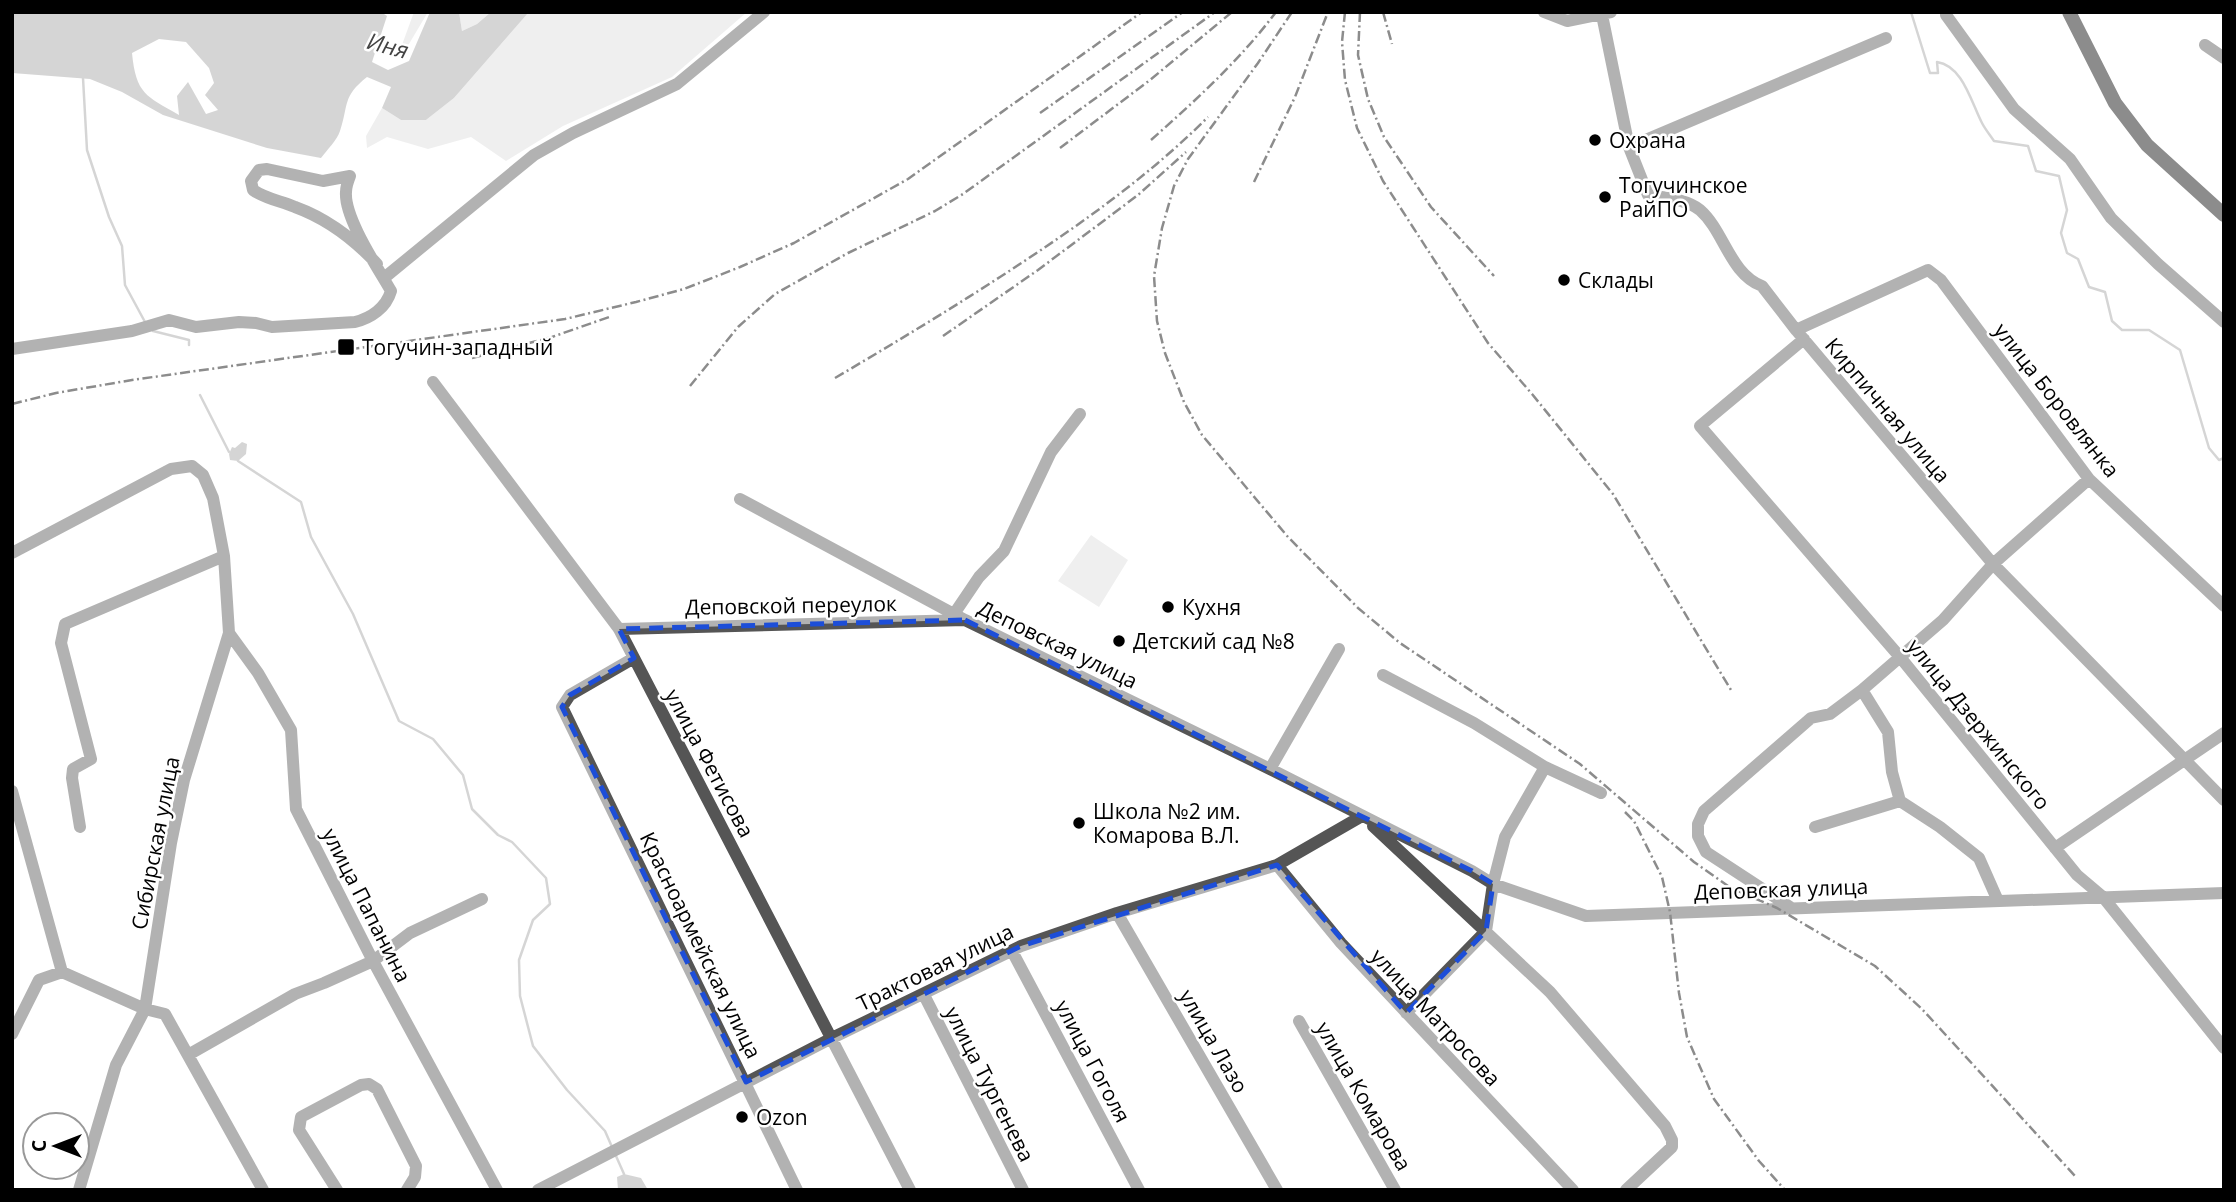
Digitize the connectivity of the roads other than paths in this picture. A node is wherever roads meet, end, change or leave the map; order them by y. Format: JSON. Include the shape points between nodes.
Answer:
{"nodes":[{"id":1,"x":764,"y":12,"type":"edge"},
{"id":2,"x":1544,"y":12,"type":"edge"},
{"id":3,"x":2069,"y":12,"type":"edge"},
{"id":4,"x":1607,"y":14,"type":"edge"},
{"id":5,"x":1946,"y":15,"type":"dead end"},
{"id":6,"x":1886,"y":38,"type":"dead end"},
{"id":7,"x":2205,"y":45,"type":"dead end"},
{"id":8,"x":2224,"y":58,"type":"edge"},
{"id":9,"x":1629,"y":147,"type":"junction"},
{"id":10,"x":2224,"y":215,"type":"edge"},
{"id":11,"x":377,"y":264,"type":"junction"},
{"id":12,"x":384,"y":278,"type":"junction"},
{"id":13,"x":2224,"y":322,"type":"edge"},
{"id":14,"x":1800,"y":334,"type":"junction"},
{"id":15,"x":12,"y":349,"type":"edge"},
{"id":16,"x":433,"y":382,"type":"dead end"},
{"id":17,"x":1080,"y":414,"type":"dead end"},
{"id":18,"x":2089,"y":479,"type":"junction"},
{"id":19,"x":740,"y":499,"type":"dead end"},
{"id":20,"x":12,"y":553,"type":"edge"},
{"id":21,"x":223,"y":556,"type":"junction"},
{"id":22,"x":1993,"y":564,"type":"junction"},
{"id":23,"x":2224,"y":606,"type":"edge"},
{"id":24,"x":960,"y":617,"type":"junction"},
{"id":25,"x":618,"y":629,"type":"junction"},
{"id":26,"x":229,"y":633,"type":"junction"},
{"id":27,"x":1339,"y":649,"type":"dead end"},
{"id":28,"x":1900,"y":657,"type":"junction"},
{"id":29,"x":634,"y":658,"type":"junction"},
{"id":30,"x":1383,"y":675,"type":"dead end"},
{"id":31,"x":1862,"y":690,"type":"junction"},
{"id":32,"x":2224,"y":733,"type":"edge"},
{"id":33,"x":2185,"y":760,"type":"junction"},
{"id":34,"x":1545,"y":767,"type":"junction"},
{"id":35,"x":1270,"y":769,"type":"junction"},
{"id":36,"x":12,"y":791,"type":"edge"},
{"id":37,"x":1601,"y":793,"type":"dead end"},
{"id":38,"x":2224,"y":800,"type":"edge"},
{"id":39,"x":1900,"y":801,"type":"junction"},
{"id":40,"x":1362,"y":817,"type":"junction"},
{"id":41,"x":80,"y":827,"type":"dead end"},
{"id":42,"x":1815,"y":827,"type":"dead end"},
{"id":43,"x":2055,"y":848,"type":"junction"},
{"id":44,"x":1277,"y":865,"type":"junction"},
{"id":45,"x":1493,"y":884,"type":"junction"},
{"id":46,"x":2224,"y":893,"type":"edge"},
{"id":47,"x":2103,"y":897,"type":"junction"},
{"id":48,"x":482,"y":899,"type":"dead end"},
{"id":49,"x":1998,"y":901,"type":"junction"},
{"id":50,"x":1791,"y":908,"type":"junction"},
{"id":51,"x":1117,"y":913,"type":"junction"},
{"id":52,"x":1486,"y":931,"type":"junction"},
{"id":53,"x":1012,"y":951,"type":"junction"},
{"id":54,"x":373,"y":961,"type":"junction"},
{"id":55,"x":62,"y":972,"type":"junction"},
{"id":56,"x":924,"y":995,"type":"junction"},
{"id":57,"x":145,"y":1009,"type":"junction"},
{"id":58,"x":1406,"y":1013,"type":"junction"},
{"id":59,"x":1299,"y":1021,"type":"dead end"},
{"id":60,"x":12,"y":1034,"type":"edge"},
{"id":61,"x":832,"y":1038,"type":"junction"},
{"id":62,"x":2224,"y":1048,"type":"edge"},
{"id":63,"x":188,"y":1055,"type":"junction"},
{"id":64,"x":746,"y":1082,"type":"junction"},
{"id":65,"x":79,"y":1190,"type":"edge"},
{"id":66,"x":263,"y":1190,"type":"edge"},
{"id":67,"x":337,"y":1190,"type":"edge"},
{"id":68,"x":407,"y":1190,"type":"edge"},
{"id":69,"x":497,"y":1190,"type":"edge"},
{"id":70,"x":538,"y":1190,"type":"edge"},
{"id":71,"x":797,"y":1190,"type":"edge"},
{"id":72,"x":910,"y":1190,"type":"edge"},
{"id":73,"x":1023,"y":1190,"type":"edge"},
{"id":74,"x":1139,"y":1190,"type":"edge"},
{"id":75,"x":1277,"y":1190,"type":"edge"},
{"id":76,"x":1395,"y":1190,"type":"edge"},
{"id":77,"x":1573,"y":1190,"type":"edge"},
{"id":78,"x":1626,"y":1190,"type":"edge"}],
"edges":[{"from":1,"to":12,"type":"street","via":[[677,84],[534,155]]},
{"from":2,"to":4,"type":"street","via":[[1567,21]]},
{"from":3,"to":10,"type":"main road","via":[[2115,103],[2147,145]]},
{"from":4,"to":9,"type":"street","name":"Кирпичная улица"},
{"from":5,"to":13,"type":"street","via":[[2014,109],[2070,159],[2111,218]]},
{"from":6,"to":9,"type":"street"},
{"from":7,"to":8,"type":"street"},
{"from":9,"to":14,"type":"street","name":"Кирпичная улица","via":[[1648,195],[1699,209],[1740,268],[1762,286]]},
{"from":11,"to":11,"type":"street","via":[[350,215],[349,176],[323,181],[267,169],[254,175],[253,190],[340,229]]},
{"from":11,"to":12,"type":"street"},
{"from":12,"to":15,"type":"street","via":[[391,291],[389,298],[368,318],[355,322],[196,327],[169,320],[132,331]]},
{"from":14,"to":18,"type":"street","name":"улица Боровлянка","via":[[1928,270],[1941,280]]},
{"from":14,"to":22,"type":"street","name":"Кирпичная улица"},
{"from":14,"to":28,"type":"street","name":"улица Дзержинского","via":[[1700,426]]},
{"from":16,"to":25,"type":"street","name":"улица Фетисова"},
{"from":17,"to":24,"type":"street","via":[[1051,452],[1004,551],[979,577]]},
{"from":18,"to":22,"type":"street"},
{"from":18,"to":23,"type":"street","name":"улица Боровлянка"},
{"from":19,"to":24,"type":"street","name":"Деповская улица"},
{"from":20,"to":21,"type":"street","name":"Сибирская улица","via":[[171,468],[192,466],[203,475],[213,498]]},
{"from":21,"to":26,"type":"street","name":"Сибирская улица"},
{"from":21,"to":41,"type":"street","via":[[65,624],[61,643],[92,760],[73,769]]},
{"from":22,"to":28,"type":"street","via":[[1943,620]]},
{"from":22,"to":33,"type":"street","name":"Кирпичная улица"},
{"from":24,"to":25,"type":"street","name":"Деповской переулок"},
{"from":24,"to":35,"type":"street","name":"Деповская улица"},
{"from":25,"to":29,"type":"street","name":"улица Фетисова"},
{"from":26,"to":54,"type":"street","name":"улица Папанина","via":[[291,730],[296,809]]},
{"from":26,"to":57,"type":"street","name":"Сибирская улица","via":[[184,780]]},
{"from":27,"to":35,"type":"street"},
{"from":28,"to":31,"type":"street"},
{"from":28,"to":43,"type":"street","name":"улица Дзержинского"},
{"from":29,"to":61,"type":"street","name":"улица Фетисова"},
{"from":29,"to":64,"type":"street","name":"Красноармейская улица","via":[[570,695],[562,707]]},
{"from":30,"to":34,"type":"street"},
{"from":31,"to":39,"type":"street","via":[[1888,732]]},
{"from":31,"to":50,"type":"street","via":[[1830,714],[1811,718],[1704,811],[1698,824],[1706,852]]},
{"from":32,"to":33,"type":"street"},
{"from":33,"to":38,"type":"street","name":"Кирпичная улица"},
{"from":33,"to":43,"type":"street"},
{"from":34,"to":37,"type":"street"},
{"from":34,"to":45,"type":"street","via":[[1505,836]]},
{"from":35,"to":40,"type":"street","name":"Деповская улица"},
{"from":36,"to":55,"type":"street"},
{"from":39,"to":42,"type":"street"},
{"from":39,"to":49,"type":"street","via":[[1979,858]]},
{"from":40,"to":44,"type":"street","name":"Трактовая улица"},
{"from":40,"to":45,"type":"street","name":"Деповская улица"},
{"from":40,"to":52,"type":"street","name":"Деповская улица"},
{"from":43,"to":47,"type":"street","name":"улица Дзержинского"},
{"from":44,"to":51,"type":"street","name":"Трактовая улица"},
{"from":44,"to":58,"type":"street","name":"улица Матросова"},
{"from":45,"to":50,"type":"street","name":"Деповская улица","via":[[1587,916]]},
{"from":45,"to":52,"type":"street"},
{"from":46,"to":47,"type":"street","name":"Деповская улица"},
{"from":47,"to":49,"type":"street","name":"Деповская улица"},
{"from":47,"to":62,"type":"street","name":"улица Дзержинского"},
{"from":48,"to":54,"type":"street","via":[[410,933]]},
{"from":49,"to":50,"type":"street","name":"Деповская улица"},
{"from":51,"to":53,"type":"street","name":"Трактовая улица"},
{"from":51,"to":75,"type":"street","name":"улица Лазо"},
{"from":52,"to":58,"type":"street"},
{"from":52,"to":78,"type":"street","name":"Деповская улица","via":[[1550,992],[1672,1140],[1672,1147]]},
{"from":53,"to":56,"type":"street","name":"Трактовая улица"},
{"from":53,"to":74,"type":"street","name":"улица Гоголя"},
{"from":54,"to":63,"type":"street","via":[[295,994]]},
{"from":54,"to":69,"type":"street","name":"улица Папанина"},
{"from":55,"to":57,"type":"street"},
{"from":55,"to":60,"type":"street","via":[[39,980]]},
{"from":56,"to":61,"type":"street","name":"Трактовая улица"},
{"from":56,"to":73,"type":"street","name":"улица Тургенева"},
{"from":57,"to":63,"type":"street","via":[[165,1014]]},
{"from":57,"to":65,"type":"street","name":"Сибирская улица","via":[[116,1065]]},
{"from":58,"to":77,"type":"street","name":"улица Матросова"},
{"from":59,"to":76,"type":"street","name":"улица Комарова"},
{"from":61,"to":64,"type":"street","name":"Трактовая улица"},
{"from":61,"to":72,"type":"street","name":"улица Фетисова"},
{"from":63,"to":66,"type":"street"},
{"from":64,"to":70,"type":"street","name":"Трактовая улица"},
{"from":64,"to":71,"type":"street","name":"Красноармейская улица"},
{"from":67,"to":68,"type":"street","via":[[299,1123],[301,1117],[369,1084],[377,1089],[416,1166]]}]}
